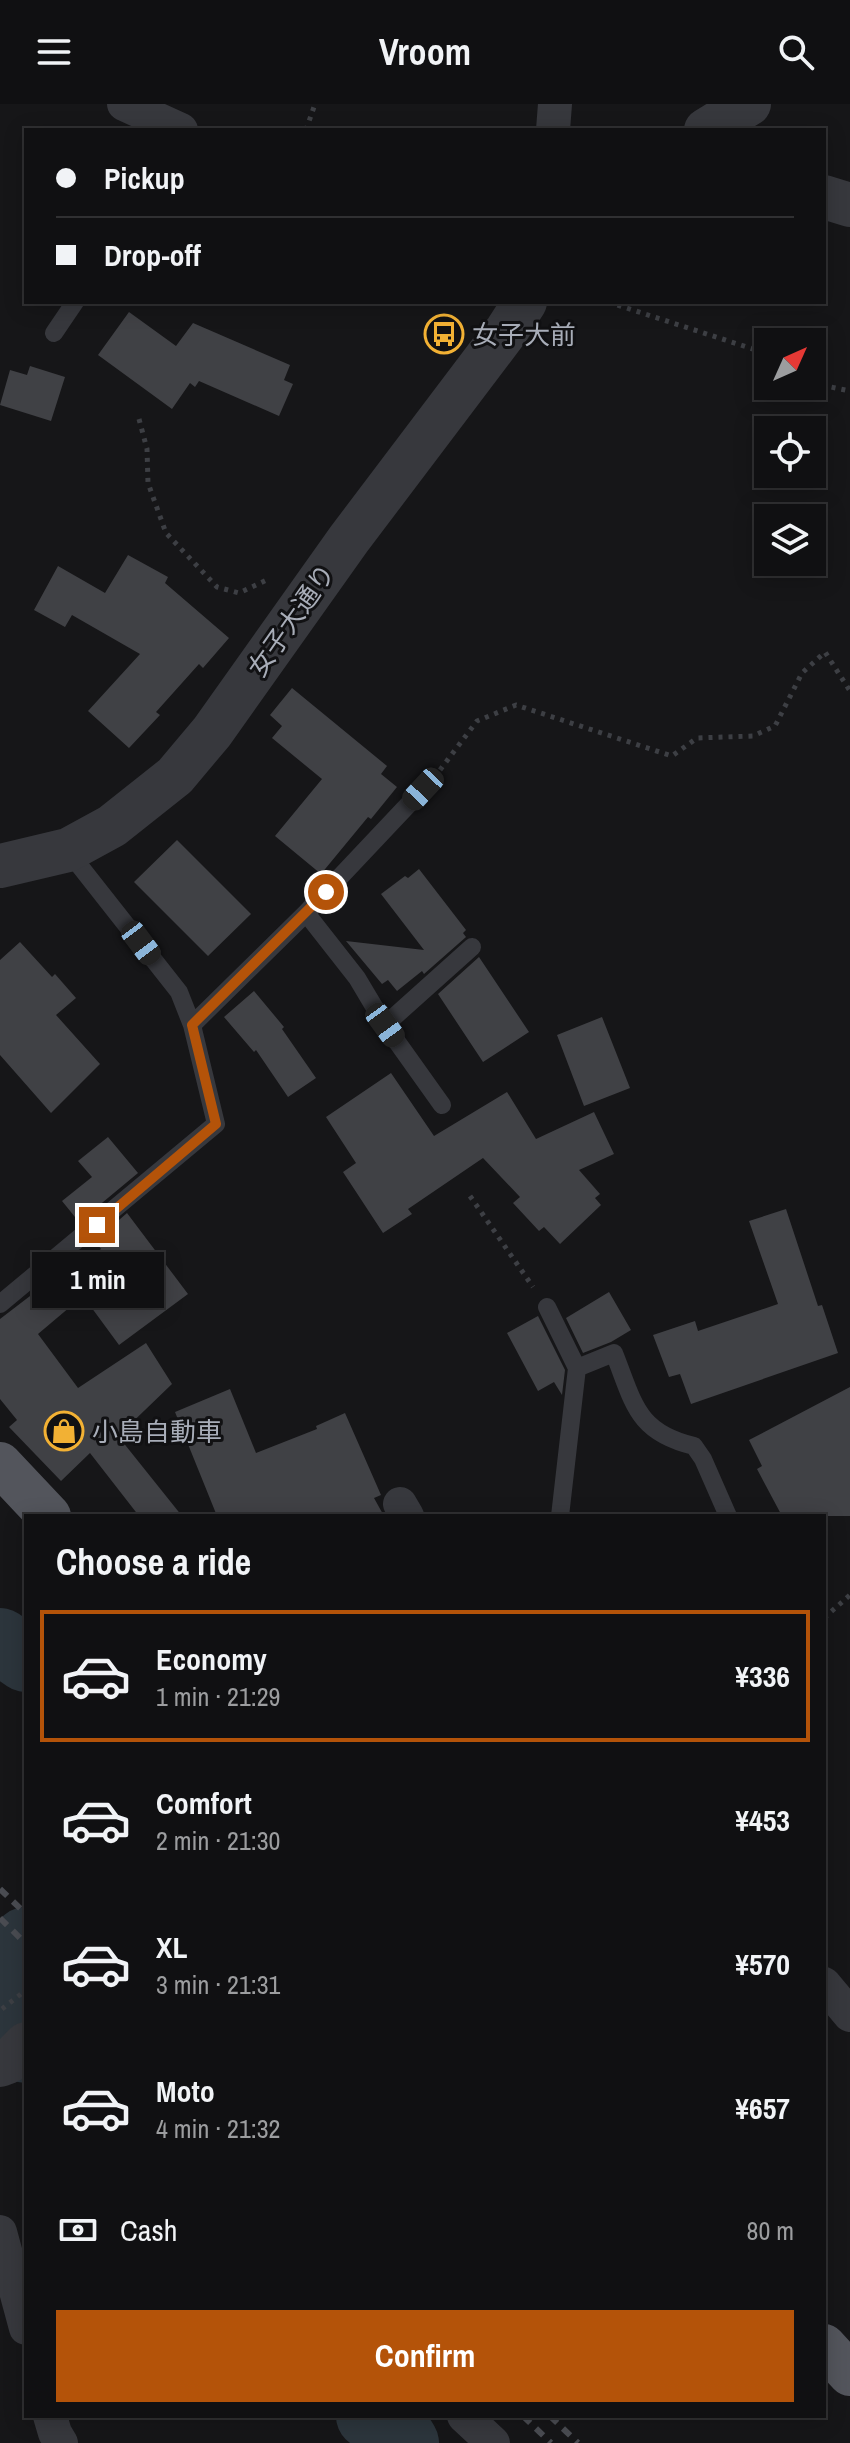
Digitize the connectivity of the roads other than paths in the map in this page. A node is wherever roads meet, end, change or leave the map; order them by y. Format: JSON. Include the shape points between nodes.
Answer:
{"nodes":[{"id":1,"x":124,"y":104,"type":"edge"},
{"id":2,"x":555,"y":104,"type":"edge"},
{"id":3,"x":749,"y":104,"type":"edge"},
{"id":4,"x":177,"y":128,"type":"edge"},
{"id":5,"x":553,"y":128,"type":"edge"},
{"id":6,"x":709,"y":128,"type":"edge"},
{"id":7,"x":826,"y":198,"type":"edge"},
{"id":8,"x":850,"y":205,"type":"edge"},
{"id":9,"x":74,"y":304,"type":"edge"},
{"id":10,"x":524,"y":304,"type":"edge"},
{"id":11,"x":54,"y":333,"type":"dead end"},
{"id":12,"x":423,"y":789,"type":"road end"},
{"id":13,"x":68,"y":850,"type":"junction"},
{"id":14,"x":0,"y":866,"type":"edge"},
{"id":15,"x":306,"y":913,"type":"junction"},
{"id":16,"x":472,"y":947,"type":"dead end"},
{"id":17,"x":192,"y":1025,"type":"junction"},
{"id":18,"x":385,"y":1025,"type":"junction"},
{"id":19,"x":442,"y":1105,"type":"dead end"},
{"id":20,"x":0,"y":1304,"type":"edge"},
{"id":21,"x":547,"y":1307,"type":"road end"},
{"id":22,"x":577,"y":1368,"type":"junction"},
{"id":23,"x":0,"y":1464,"type":"edge"},
{"id":24,"x":47,"y":1514,"type":"edge"},
{"id":25,"x":560,"y":1514,"type":"edge"},
{"id":26,"x":727,"y":1514,"type":"edge"},
{"id":27,"x":826,"y":1986,"type":"edge"},
{"id":28,"x":850,"y":2015,"type":"edge"},
{"id":29,"x":0,"y":2232,"type":"edge"},
{"id":30,"x":24,"y":2321,"type":"edge"},
{"id":31,"x":826,"y":2348,"type":"edge"},
{"id":32,"x":850,"y":2374,"type":"edge"},
{"id":33,"x":51,"y":2418,"type":"edge"},
{"id":34,"x":466,"y":2418,"type":"edge"},
{"id":35,"x":61,"y":2443,"type":"edge"},
{"id":36,"x":493,"y":2443,"type":"edge"}],
"edges":[{"from":1,"to":4,"type":"street"},
{"from":2,"to":5,"type":"street"},
{"from":3,"to":6,"type":"street"},
{"from":7,"to":8,"type":"street"},
{"from":9,"to":11,"type":"lane"},
{"from":10,"to":13,"type":"street","name":"女子大通り","via":[[212,732],[175,776],[141,805]]},
{"from":12,"to":15,"type":"lane"},
{"from":13,"to":14,"type":"street","name":"女子大通り"},
{"from":13,"to":17,"type":"lane","via":[[179,992]]},
{"from":15,"to":17,"type":"lane"},
{"from":15,"to":18,"type":"lane","via":[[357,978]]},
{"from":16,"to":18,"type":"lane"},
{"from":17,"to":20,"type":"lane","via":[[216,1124]]},
{"from":18,"to":19,"type":"lane"},
{"from":21,"to":22,"type":"lane"},
{"from":22,"to":25,"type":"lane"},
{"from":22,"to":26,"type":"lane","via":[[614,1353],[637,1409],[655,1432],[694,1446]]},
{"from":23,"to":24,"type":"main road"},
{"from":27,"to":28,"type":"street"},
{"from":29,"to":30,"type":"street"},
{"from":31,"to":32,"type":"main road"},
{"from":33,"to":35,"type":"street"},
{"from":34,"to":36,"type":"street"}]}
